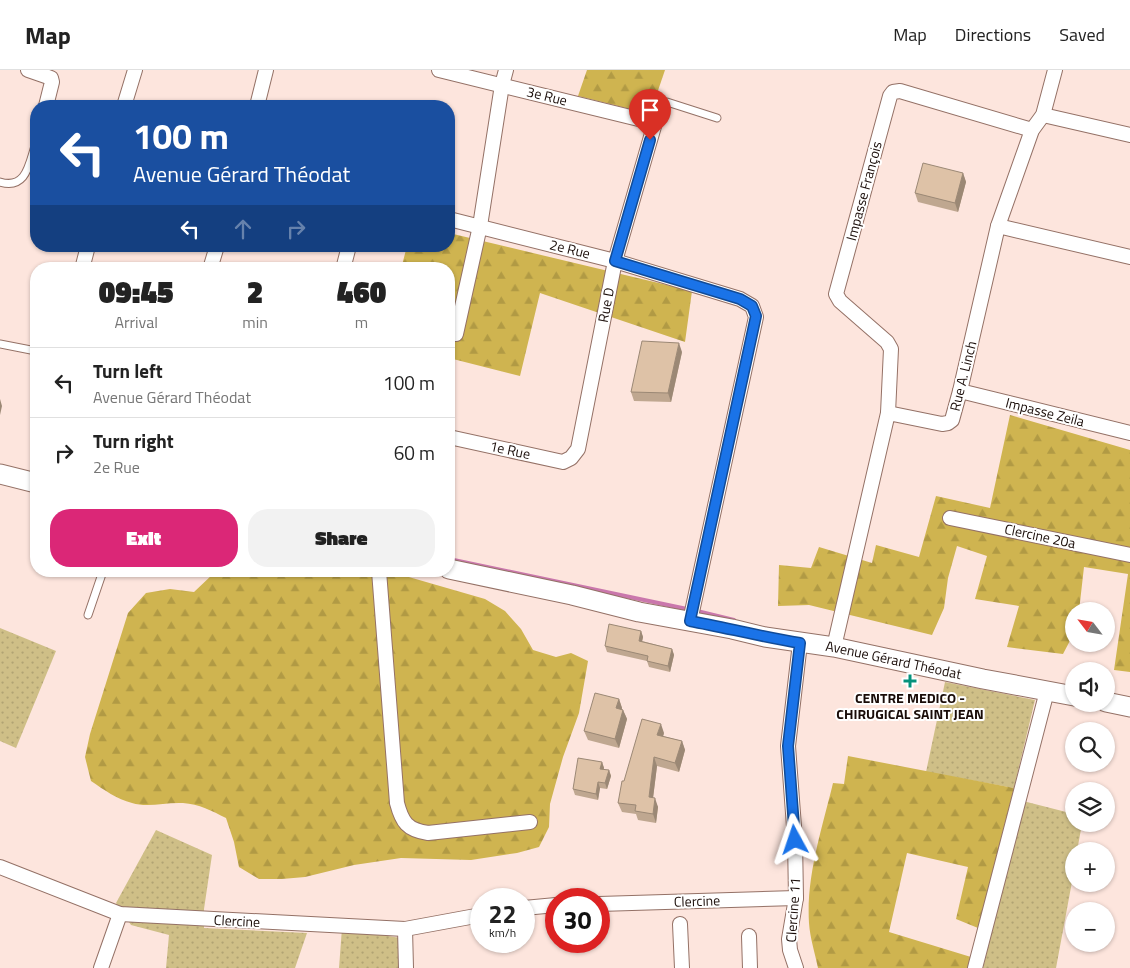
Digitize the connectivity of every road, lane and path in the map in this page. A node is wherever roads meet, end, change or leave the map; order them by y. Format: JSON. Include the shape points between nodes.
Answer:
{"nodes":[{"id":1,"x":28,"y":70,"type":"edge"},
{"id":2,"x":135,"y":70,"type":"edge"},
{"id":3,"x":266,"y":70,"type":"edge"},
{"id":4,"x":439,"y":70,"type":"edge"},
{"id":5,"x":506,"y":70,"type":"edge"},
{"id":6,"x":1055,"y":70,"type":"edge"},
{"id":7,"x":502,"y":85,"type":"junction"},
{"id":8,"x":48,"y":100,"type":"edge"},
{"id":9,"x":126,"y":100,"type":"edge"},
{"id":10,"x":258,"y":100,"type":"edge"},
{"id":11,"x":1043,"y":114,"type":"junction"},
{"id":12,"x":718,"y":118,"type":"dead end"},
{"id":13,"x":655,"y":123,"type":"junction"},
{"id":14,"x":1032,"y":130,"type":"junction"},
{"id":15,"x":1130,"y":135,"type":"edge"},
{"id":16,"x":30,"y":160,"type":"edge"},
{"id":17,"x":0,"y":182,"type":"edge"},
{"id":18,"x":455,"y":220,"type":"edge"},
{"id":19,"x":480,"y":226,"type":"junction"},
{"id":20,"x":998,"y":226,"type":"junction"},
{"id":21,"x":1130,"y":257,"type":"edge"},
{"id":22,"x":615,"y":261,"type":"junction"},
{"id":23,"x":456,"y":334,"type":"dead end"},
{"id":24,"x":0,"y":344,"type":"edge"},
{"id":25,"x":30,"y":350,"type":"edge"},
{"id":26,"x":960,"y":391,"type":"junction"},
{"id":27,"x":888,"y":413,"type":"junction"},
{"id":28,"x":1130,"y":433,"type":"edge"},
{"id":29,"x":455,"y":437,"type":"edge"},
{"id":30,"x":571,"y":458,"type":"joint"},
{"id":31,"x":0,"y":474,"type":"edge"},
{"id":32,"x":30,"y":482,"type":"edge"},
{"id":33,"x":950,"y":518,"type":"dead end"},
{"id":34,"x":1130,"y":555,"type":"edge"},
{"id":35,"x":455,"y":570,"type":"edge"},
{"id":36,"x":101,"y":577,"type":"edge"},
{"id":37,"x":379,"y":577,"type":"edge"},
{"id":38,"x":88,"y":615,"type":"dead end"},
{"id":39,"x":690,"y":621,"type":"junction"},
{"id":40,"x":800,"y":643,"type":"junction"},
{"id":41,"x":835,"y":644,"type":"junction"},
{"id":42,"x":1047,"y":691,"type":"junction"},
{"id":43,"x":1065,"y":694,"type":"edge"},
{"id":44,"x":1115,"y":704,"type":"edge"},
{"id":45,"x":1130,"y":707,"type":"edge"},
{"id":46,"x":530,"y":822,"type":"dead end"},
{"id":47,"x":0,"y":867,"type":"edge"},
{"id":48,"x":796,"y":898,"type":"junction"},
{"id":49,"x":610,"y":904,"type":"edge"},
{"id":50,"x":120,"y":914,"type":"junction"},
{"id":51,"x":470,"y":916,"type":"edge"},
{"id":52,"x":680,"y":924,"type":"dead end"},
{"id":53,"x":405,"y":929,"type":"junction"},
{"id":54,"x":749,"y":936,"type":"dead end"},
{"id":55,"x":101,"y":968,"type":"edge"},
{"id":56,"x":406,"y":968,"type":"edge"},
{"id":57,"x":682,"y":968,"type":"edge"},
{"id":58,"x":750,"y":968,"type":"edge"},
{"id":59,"x":796,"y":968,"type":"edge"},
{"id":60,"x":975,"y":968,"type":"edge"}],
"edges":[{"from":1,"to":8,"type":"street","via":[[51,78]]},
{"from":2,"to":9,"type":"street"},
{"from":3,"to":10,"type":"street"},
{"from":4,"to":7,"type":"street","name":"3e Rue"},
{"from":5,"to":7,"type":"street"},
{"from":6,"to":11,"type":"street","name":"Rue A. Linch"},
{"from":7,"to":13,"type":"street","name":"3e Rue"},
{"from":7,"to":19,"type":"street"},
{"from":11,"to":14,"type":"street","name":"Rue A. Linch"},
{"from":11,"to":15,"type":"street"},
{"from":12,"to":13,"type":"lane","via":[[667,102]]},
{"from":13,"to":22,"type":"street","name":"Rue D"},
{"from":14,"to":20,"type":"street","name":"Rue A. Linch"},
{"from":14,"to":27,"type":"street","name":"Impasse François","via":[[900,90],[890,96],[836,294],[891,349]]},
{"from":16,"to":17,"type":"lane","via":[[19,182],[10,185]]},
{"from":18,"to":19,"type":"street","name":"2e Rue"},
{"from":19,"to":22,"type":"street","name":"2e Rue"},
{"from":19,"to":23,"type":"street"},
{"from":20,"to":21,"type":"street"},
{"from":20,"to":26,"type":"street","name":"Rue A. Linch"},
{"from":22,"to":30,"type":"street","name":"Rue D","via":[[578,449]]},
{"from":22,"to":39,"type":"street","name":"2e Rue","via":[[740,299],[752,306],[756,316]]},
{"from":24,"to":25,"type":"lane"},
{"from":26,"to":27,"type":"street","name":"Rue A. Linch","via":[[952,420],[948,423]]},
{"from":26,"to":28,"type":"street","name":"Impasse Zeila"},
{"from":27,"to":41,"type":"street"},
{"from":29,"to":30,"type":"street","name":"1e Rue","via":[[563,462]]},
{"from":31,"to":32,"type":"street"},
{"from":33,"to":34,"type":"street","name":"Clercine 20a"},
{"from":35,"to":39,"type":"street","name":"Avenue Gérard Théodat"},
{"from":36,"to":38,"type":"lane"},
{"from":37,"to":46,"type":"street","via":[[400,816],[416,832],[428,833]]},
{"from":39,"to":40,"type":"street","name":"Avenue Gérard Théodat"},
{"from":40,"to":41,"type":"street","name":"Avenue Gérard Théodat"},
{"from":40,"to":48,"type":"street","name":"Clercine 11","via":[[788,746]]},
{"from":41,"to":42,"type":"street","name":"Avenue Gérard Théodat","via":[[906,664]]},
{"from":42,"to":43,"type":"street","name":"Avenue Gérard Théodat"},
{"from":42,"to":60,"type":"street"},
{"from":44,"to":45,"type":"street"},
{"from":47,"to":50,"type":"street","name":"Clercine"},
{"from":48,"to":49,"type":"street","name":"Clercine"},
{"from":48,"to":59,"type":"street","name":"Clercine 11","via":[[789,939]]},
{"from":50,"to":53,"type":"street","name":"Clercine"},
{"from":50,"to":55,"type":"street"},
{"from":51,"to":53,"type":"street","name":"Clercine"},
{"from":52,"to":57,"type":"street"},
{"from":53,"to":56,"type":"street"},
{"from":54,"to":58,"type":"street"}]}
